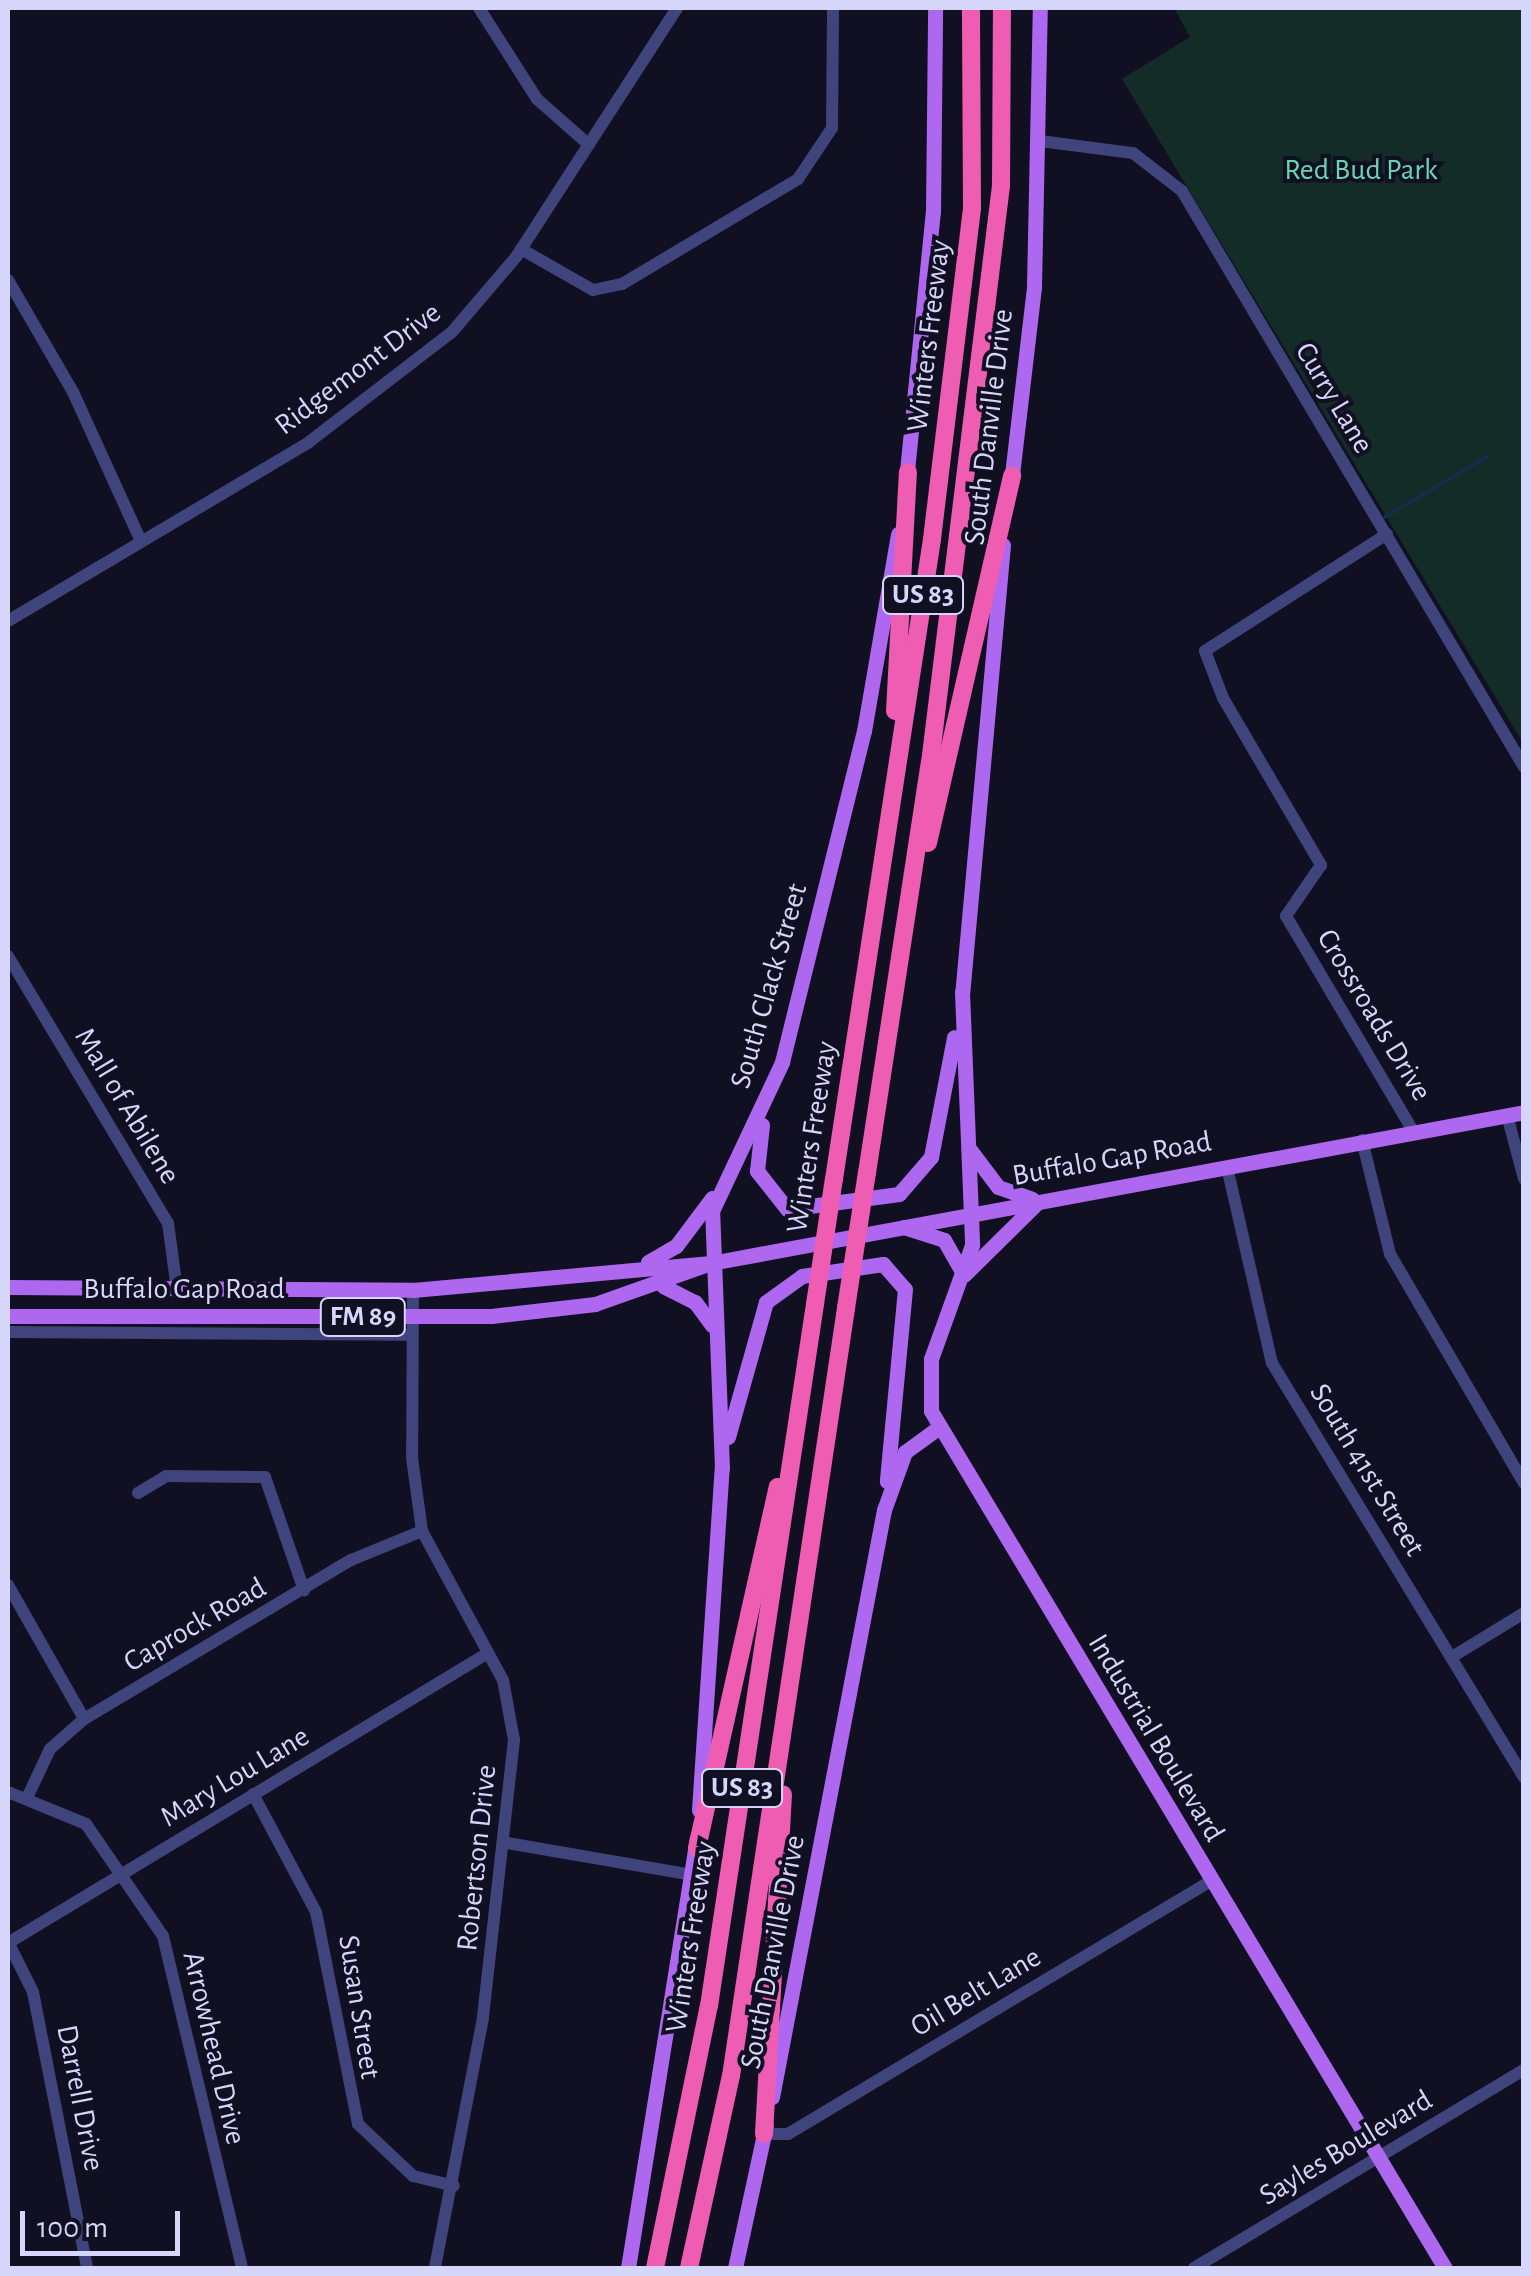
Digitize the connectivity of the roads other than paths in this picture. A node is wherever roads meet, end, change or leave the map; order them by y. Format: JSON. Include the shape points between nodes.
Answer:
{"nodes":[{"id":1,"x":478,"y":8,"type":"edge"},
{"id":2,"x":677,"y":8,"type":"edge"},
{"id":3,"x":834,"y":8,"type":"edge"},
{"id":4,"x":935,"y":8,"type":"edge"},
{"id":5,"x":972,"y":8,"type":"edge"},
{"id":6,"x":1002,"y":8,"type":"edge"},
{"id":7,"x":1040,"y":8,"type":"edge"},
{"id":8,"x":1040,"y":140,"type":"junction"},
{"id":9,"x":586,"y":142,"type":"junction"},
{"id":10,"x":522,"y":248,"type":"junction"},
{"id":11,"x":8,"y":280,"type":"edge"},
{"id":12,"x":908,"y":472,"type":"junction"},
{"id":13,"x":1012,"y":475,"type":"junction"},
{"id":14,"x":1387,"y":534,"type":"junction"},
{"id":15,"x":141,"y":541,"type":"junction"},
{"id":16,"x":8,"y":621,"type":"edge"},
{"id":17,"x":1524,"y":767,"type":"edge"},
{"id":18,"x":889,"y":809,"type":"junction"},
{"id":19,"x":8,"y":956,"type":"edge"},
{"id":20,"x":894,"y":990,"type":"junction"},
{"id":21,"x":962,"y":992,"type":"junction"},
{"id":22,"x":769,"y":1097,"type":"junction"},
{"id":23,"x":1515,"y":1114,"type":"edge"},
{"id":24,"x":1413,"y":1130,"type":"junction"},
{"id":25,"x":965,"y":1138,"type":"junction"},
{"id":26,"x":1362,"y":1140,"type":"junction"},
{"id":27,"x":1227,"y":1168,"type":"junction"},
{"id":28,"x":1524,"y":1178,"type":"edge"},
{"id":29,"x":720,"y":1187,"type":"junction"},
{"id":30,"x":1038,"y":1200,"type":"junction"},
{"id":31,"x":971,"y":1211,"type":"junction"},
{"id":32,"x":900,"y":1226,"type":"junction"},
{"id":33,"x":711,"y":1263,"type":"junction"},
{"id":34,"x":642,"y":1266,"type":"junction"},
{"id":35,"x":964,"y":1275,"type":"junction"},
{"id":36,"x":663,"y":1286,"type":"junction"},
{"id":37,"x":8,"y":1287,"type":"edge"},
{"id":38,"x":177,"y":1290,"type":"junction"},
{"id":39,"x":412,"y":1290,"type":"junction"},
{"id":40,"x":8,"y":1316,"type":"edge"},
{"id":41,"x":147,"y":1316,"type":"junction"},
{"id":42,"x":412,"y":1317,"type":"junction"},
{"id":43,"x":714,"y":1330,"type":"junction"},
{"id":44,"x":8,"y":1332,"type":"edge"},
{"id":45,"x":412,"y":1335,"type":"junction"},
{"id":46,"x":806,"y":1370,"type":"junction"},
{"id":47,"x":938,"y":1428,"type":"junction"},
{"id":48,"x":722,"y":1468,"type":"junction"},
{"id":49,"x":1524,"y":1482,"type":"edge"},
{"id":50,"x":138,"y":1493,"type":"dead end"},
{"id":51,"x":884,"y":1510,"type":"junction"},
{"id":52,"x":422,"y":1532,"type":"junction"},
{"id":53,"x":8,"y":1585,"type":"edge"},
{"id":54,"x":304,"y":1590,"type":"junction"},
{"id":55,"x":1524,"y":1613,"type":"edge"},
{"id":56,"x":488,"y":1653,"type":"junction"},
{"id":57,"x":1452,"y":1656,"type":"junction"},
{"id":58,"x":787,"y":1705,"type":"junction"},
{"id":59,"x":84,"y":1719,"type":"junction"},
{"id":60,"x":1524,"y":1777,"type":"edge"},
{"id":61,"x":8,"y":1792,"type":"edge"},
{"id":62,"x":253,"y":1794,"type":"junction"},
{"id":63,"x":28,"y":1798,"type":"junction"},
{"id":64,"x":508,"y":1843,"type":"junction"},
{"id":65,"x":697,"y":1848,"type":"junction"},
{"id":66,"x":126,"y":1874,"type":"junction"},
{"id":67,"x":694,"y":1875,"type":"junction"},
{"id":68,"x":1210,"y":1881,"type":"junction"},
{"id":69,"x":8,"y":1943,"type":"edge"},
{"id":70,"x":1524,"y":2070,"type":"edge"},
{"id":71,"x":764,"y":2134,"type":"junction"},
{"id":72,"x":1378,"y":2157,"type":"junction"},
{"id":73,"x":454,"y":2186,"type":"junction"},
{"id":74,"x":88,"y":2268,"type":"edge"},
{"id":75,"x":242,"y":2268,"type":"edge"},
{"id":76,"x":435,"y":2268,"type":"edge"},
{"id":77,"x":628,"y":2268,"type":"edge"},
{"id":78,"x":654,"y":2268,"type":"edge"},
{"id":79,"x":689,"y":2268,"type":"edge"},
{"id":80,"x":735,"y":2268,"type":"edge"},
{"id":81,"x":1194,"y":2268,"type":"edge"},
{"id":82,"x":1444,"y":2268,"type":"edge"}],
"edges":[{"from":1,"to":9,"type":"street","via":[[537,99]]},
{"from":2,"to":9,"type":"street","name":"Ridgemont Drive"},
{"from":3,"to":10,"type":"street","via":[[832,128],[798,179],[622,284],[593,290]]},
{"from":4,"to":12,"type":"main road","name":"South Clack Street","via":[[933,212]]},
{"from":5,"to":18,"type":"highway","name":"Winters Freeway","number":"US 83","via":[[972,208]]},
{"from":6,"to":20,"type":"highway","name":"Winters Freeway","number":"US 83","via":[[1000,186]]},
{"from":7,"to":8,"type":"main road","name":"South Danville Drive"},
{"from":8,"to":13,"type":"main road","name":"South Danville Drive"},
{"from":8,"to":14,"type":"street","name":"Curry Lane","via":[[1134,152],[1182,191]]},
{"from":9,"to":10,"type":"street","name":"Ridgemont Drive"},
{"from":10,"to":15,"type":"street","name":"Ridgemont Drive","via":[[452,332],[357,409]]},
{"from":11,"to":15,"type":"street","via":[[72,392]]},
{"from":12,"to":18,"type":"highway"},
{"from":12,"to":22,"type":"main road","name":"South Clack Street","via":[[864,732]]},
{"from":13,"to":20,"type":"highway"},
{"from":13,"to":21,"type":"main road","name":"South Danville Drive"},
{"from":14,"to":17,"type":"street","name":"Curry Lane"},
{"from":14,"to":24,"type":"street","name":"Crossroads Drive","via":[[1205,651],[1222,698],[1322,865],[1286,916]]},
{"from":15,"to":16,"type":"street","name":"Ridgemont Drive"},
{"from":18,"to":46,"type":"highway","name":"Winters Freeway","number":"US 83","bridge":true},
{"from":19,"to":38,"type":"street","name":"Mall of Abilene","via":[[168,1223]]},
{"from":20,"to":58,"type":"highway","name":"Winters Freeway","number":"US 83","bridge":true},
{"from":21,"to":22,"type":"main road","via":[[930,1156],[899,1194],[786,1209],[758,1171]]},
{"from":21,"to":25,"type":"main road","name":"South Danville Drive"},
{"from":22,"to":29,"type":"main road","name":"South Clack Street"},
{"from":23,"to":24,"type":"main road","name":"Buffalo Gap Road"},
{"from":23,"to":28,"type":"street"},
{"from":24,"to":26,"type":"main road","name":"Buffalo Gap Road"},
{"from":25,"to":30,"type":"main road","via":[[998,1187]]},
{"from":25,"to":31,"type":"main road","name":"South Danville Drive"},
{"from":26,"to":27,"type":"main road","name":"Buffalo Gap Road"},
{"from":26,"to":49,"type":"street","via":[[1390,1254]]},
{"from":27,"to":30,"type":"main road","name":"Buffalo Gap Road"},
{"from":27,"to":57,"type":"street","name":"South 41st Street","via":[[1272,1363]]},
{"from":29,"to":33,"type":"main road","name":"South Clack Street"},
{"from":29,"to":34,"type":"main road","via":[[676,1246]]},
{"from":30,"to":31,"type":"main road","name":"Buffalo Gap Road"},
{"from":30,"to":35,"type":"main road","via":[[1000,1230]]},
{"from":31,"to":32,"type":"main road","name":"Buffalo Gap Road","number":"FM 89"},
{"from":31,"to":35,"type":"main road","name":"Industrial Boulevard"},
{"from":32,"to":33,"type":"main road","name":"Buffalo Gap Road","number":"FM 89"},
{"from":32,"to":35,"type":"main road","via":[[944,1240]]},
{"from":33,"to":34,"type":"main road","name":"Buffalo Gap Road","number":"FM 89"},
{"from":33,"to":36,"type":"main road","name":"Buffalo Gap Road","number":"FM 89"},
{"from":33,"to":43,"type":"main road","name":"South Clack Street"},
{"from":34,"to":39,"type":"main road","name":"Buffalo Gap Road","number":"FM 89"},
{"from":35,"to":47,"type":"main road","name":"Industrial Boulevard","via":[[930,1358]]},
{"from":36,"to":42,"type":"main road","name":"Buffalo Gap Road","number":"FM 89","via":[[532,1313]]},
{"from":36,"to":43,"type":"main road","via":[[696,1302]]},
{"from":37,"to":38,"type":"main road","name":"Buffalo Gap Road","number":"FM 89"},
{"from":38,"to":39,"type":"main road","name":"Buffalo Gap Road","number":"FM 89"},
{"from":38,"to":41,"type":"main road","via":[[168,1308]]},
{"from":39,"to":42,"type":"street","name":"Robertson Drive"},
{"from":40,"to":41,"type":"main road","name":"Buffalo Gap Road","number":"FM 89"},
{"from":41,"to":42,"type":"main road","name":"Buffalo Gap Road","number":"FM 89"},
{"from":42,"to":45,"type":"street","name":"Robertson Drive"},
{"from":43,"to":48,"type":"main road","name":"South Clack Street"},
{"from":44,"to":45,"type":"street"},
{"from":45,"to":52,"type":"street","name":"Robertson Drive"},
{"from":46,"to":65,"type":"highway"},
{"from":46,"to":78,"type":"highway","name":"Winters Freeway","number":"US 83","via":[[709,2006]]},
{"from":47,"to":51,"type":"main road","name":"South Danville Drive","via":[[906,1452]]},
{"from":47,"to":68,"type":"main road","name":"Industrial Boulevard"},
{"from":48,"to":51,"type":"main road","via":[[766,1302],[802,1276],[884,1264],[902,1280],[905,1300]]},
{"from":48,"to":65,"type":"main road","name":"South Clack Street"},
{"from":50,"to":54,"type":"street","via":[[166,1476],[265,1477]]},
{"from":51,"to":71,"type":"main road","name":"South Danville Drive"},
{"from":52,"to":54,"type":"street","name":"Caprock Road"},
{"from":52,"to":56,"type":"street","name":"Robertson Drive"},
{"from":53,"to":59,"type":"street"},
{"from":54,"to":59,"type":"street","name":"Caprock Road"},
{"from":55,"to":57,"type":"street"},
{"from":56,"to":62,"type":"street","name":"Mary Lou Lane"},
{"from":56,"to":64,"type":"street","name":"Robertson Drive","via":[[514,1740]]},
{"from":57,"to":60,"type":"street","name":"South 41st Street"},
{"from":58,"to":71,"type":"highway"},
{"from":58,"to":79,"type":"highway","name":"Winters Freeway","number":"US 83","via":[[731,2076]]},
{"from":59,"to":63,"type":"street","name":"Caprock Road","via":[[50,1749]]},
{"from":61,"to":63,"type":"street","name":"Arrowhead Drive"},
{"from":62,"to":66,"type":"street","name":"Mary Lou Lane"},
{"from":62,"to":73,"type":"street","name":"Susan Street","via":[[316,1912],[358,2124],[413,2176]]},
{"from":63,"to":66,"type":"street","name":"Arrowhead Drive","via":[[86,1824]]},
{"from":64,"to":67,"type":"street"},
{"from":64,"to":73,"type":"street","name":"Robertson Drive"},
{"from":65,"to":67,"type":"main road","name":"South Clack Street"},
{"from":66,"to":69,"type":"street","name":"Mary Lou Lane"},
{"from":66,"to":75,"type":"street","name":"Arrowhead Drive","via":[[174,1967]]},
{"from":67,"to":77,"type":"main road","name":"South Clack Street"},
{"from":68,"to":71,"type":"street","name":"Oil Belt Lane","via":[[788,2134]]},
{"from":68,"to":72,"type":"main road","name":"Industrial Boulevard"},
{"from":69,"to":74,"type":"street","name":"Darrell Drive","via":[[36,2007]]},
{"from":70,"to":72,"type":"street","name":"Sayles Boulevard"},
{"from":71,"to":80,"type":"main road","name":"South Danville Drive"},
{"from":72,"to":81,"type":"street","name":"Sayles Boulevard"},
{"from":72,"to":82,"type":"main road","name":"Industrial Boulevard"},
{"from":73,"to":76,"type":"street","name":"Robertson Drive"}]}
